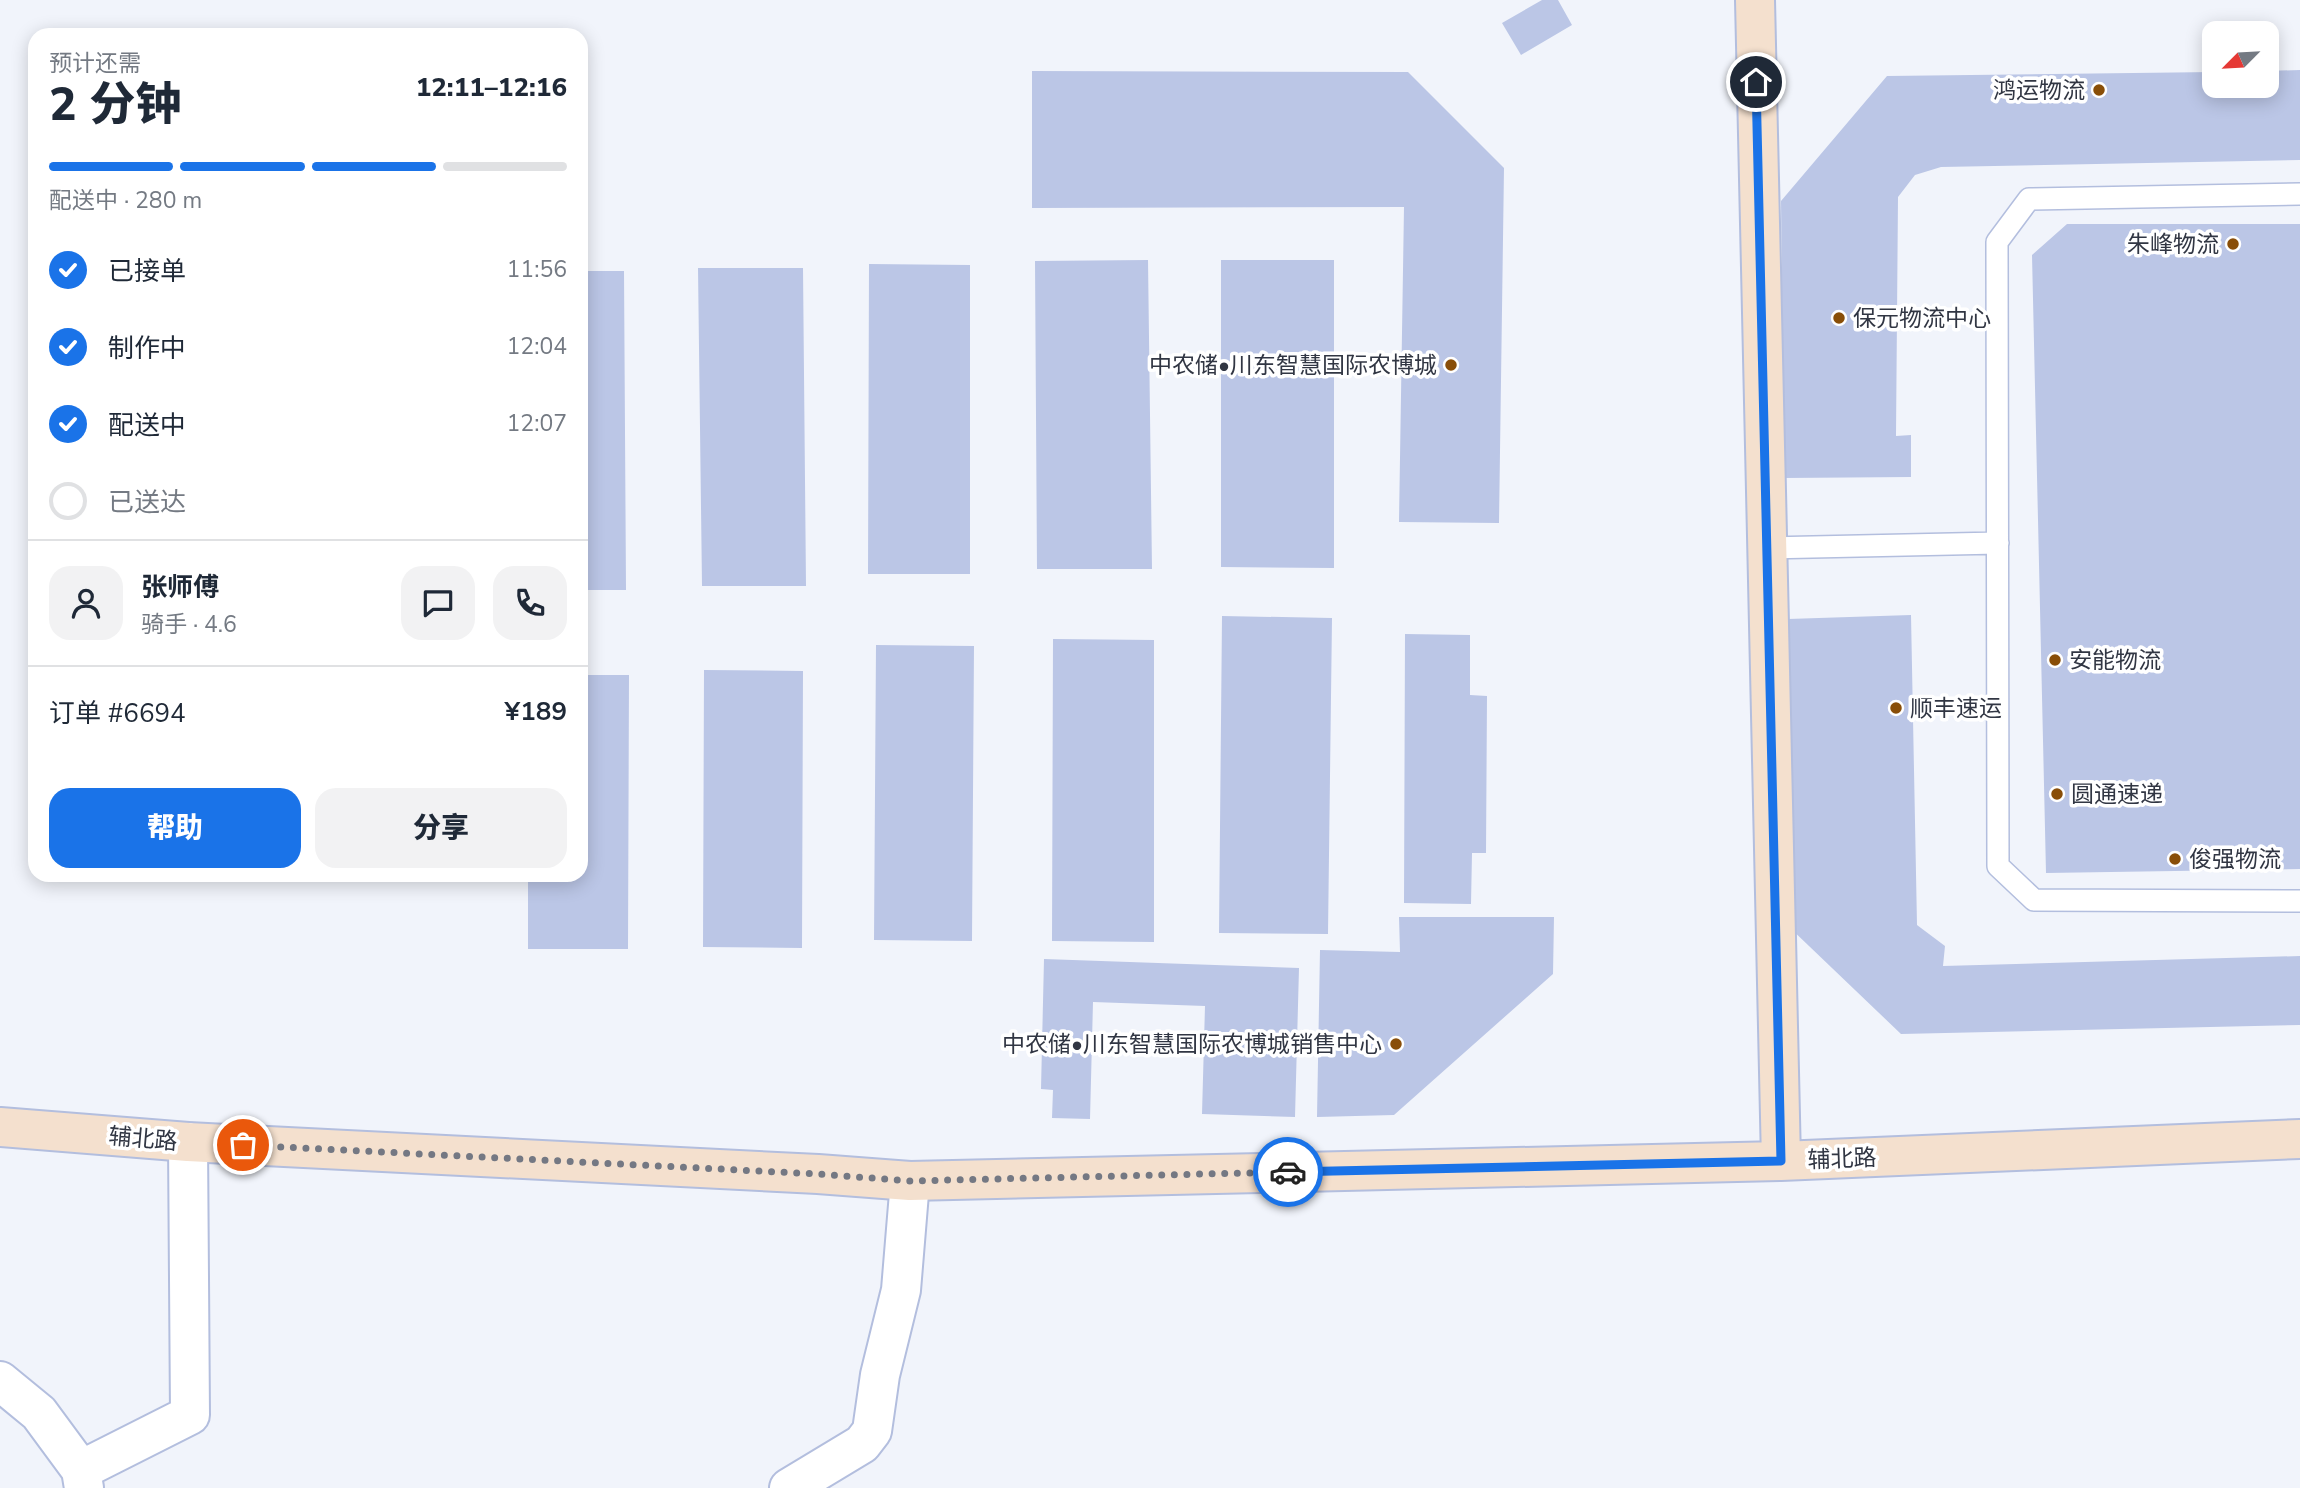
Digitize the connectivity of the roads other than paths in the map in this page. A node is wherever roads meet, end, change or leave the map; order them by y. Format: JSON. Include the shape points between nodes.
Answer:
{"nodes":[{"id":1,"x":1755,"y":0,"type":"edge"},
{"id":2,"x":2300,"y":194,"type":"edge"},
{"id":3,"x":1998,"y":543,"type":"junction"},
{"id":4,"x":1767,"y":548,"type":"junction"},
{"id":5,"x":2300,"y":901,"type":"edge"},
{"id":6,"x":0,"y":1127,"type":"edge"},
{"id":7,"x":2300,"y":1139,"type":"edge"},
{"id":8,"x":188,"y":1142,"type":"junction"},
{"id":9,"x":1781,"y":1161,"type":"junction"},
{"id":10,"x":910,"y":1181,"type":"junction"},
{"id":11,"x":0,"y":1381,"type":"edge"},
{"id":12,"x":83,"y":1479,"type":"edge"},
{"id":13,"x":789,"y":1488,"type":"edge"}],
"edges":[{"from":1,"to":4,"type":"street"},
{"from":2,"to":3,"type":"lane","via":[[2029,199],[1997,242]]},
{"from":3,"to":4,"type":"lane"},
{"from":3,"to":5,"type":"lane","via":[[1998,866],[2034,900]]},
{"from":4,"to":9,"type":"street"},
{"from":6,"to":8,"type":"street","name":"辅北路"},
{"from":7,"to":9,"type":"street","name":"辅北路"},
{"from":8,"to":10,"type":"street","name":"辅北路"},
{"from":8,"to":12,"type":"street","via":[[190,1415]]},
{"from":9,"to":10,"type":"street","name":"辅北路"},
{"from":10,"to":13,"type":"street","via":[[901,1290],[880,1375],[872,1432],[862,1444]]},
{"from":11,"to":12,"type":"street","via":[[39,1413]]}]}
